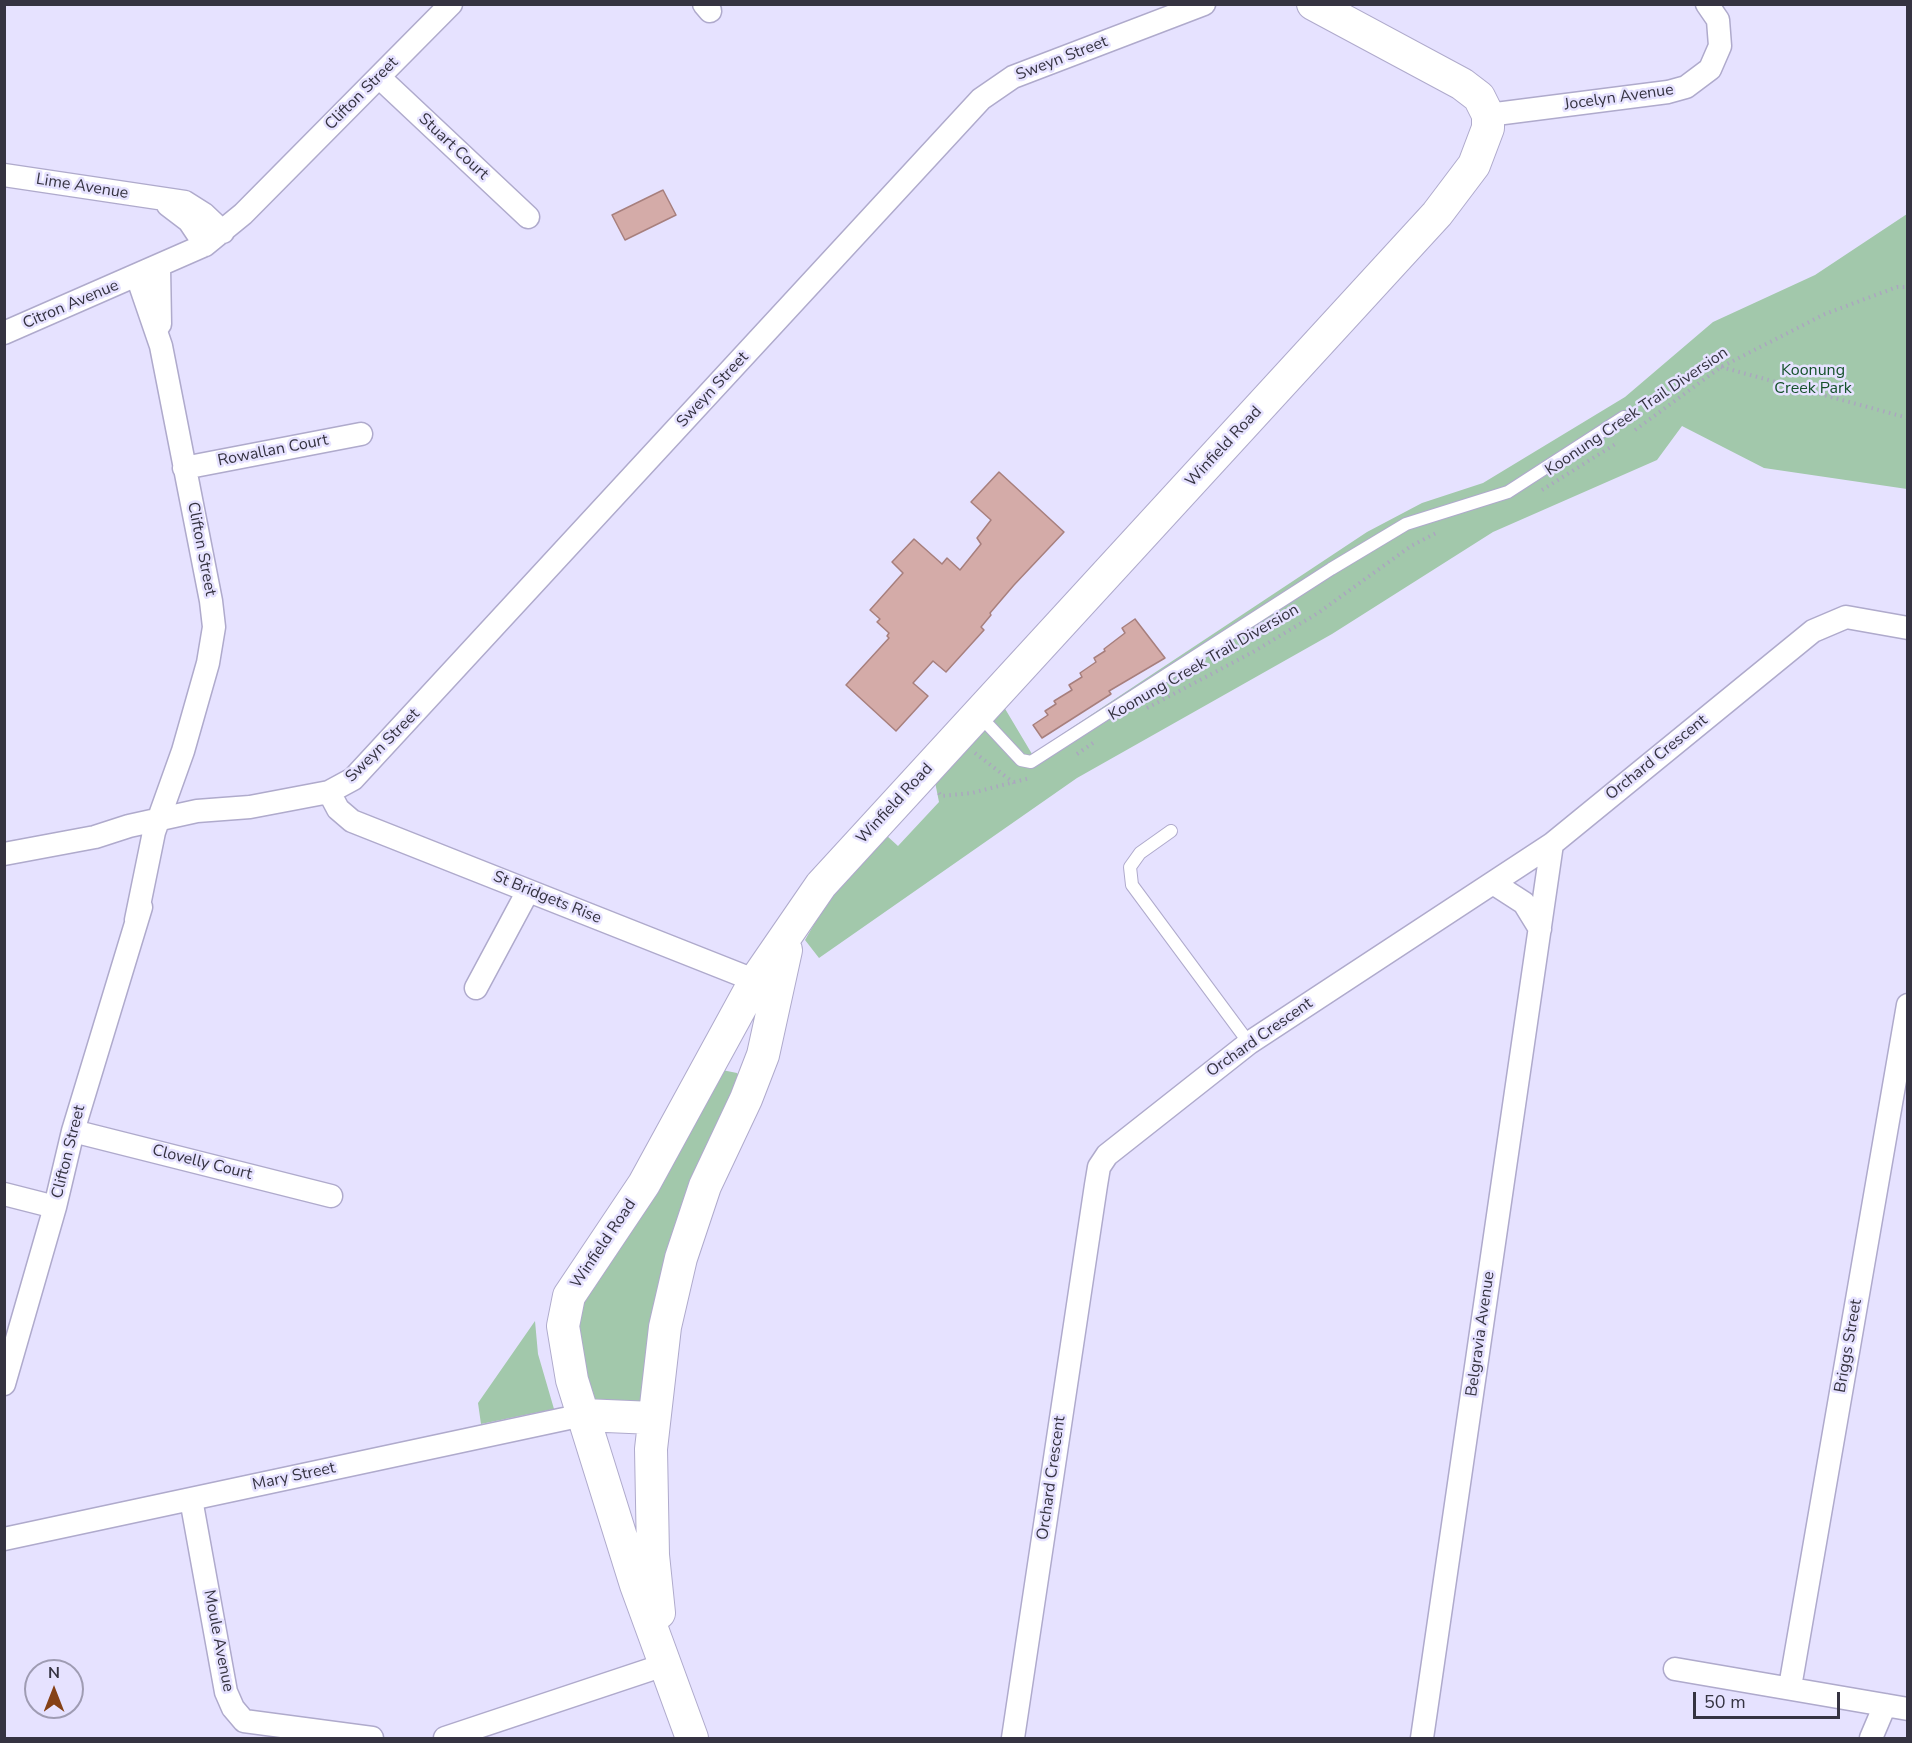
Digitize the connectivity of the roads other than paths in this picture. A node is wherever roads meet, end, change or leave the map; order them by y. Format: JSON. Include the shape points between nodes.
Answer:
{"nodes":[{"id":1,"x":451,"y":4,"type":"edge"},
{"id":2,"x":1204,"y":4,"type":"edge"},
{"id":3,"x":1313,"y":4,"type":"edge"},
{"id":4,"x":1707,"y":4,"type":"edge"},
{"id":5,"x":379,"y":77,"type":"junction"},
{"id":6,"x":1488,"y":116,"type":"junction"},
{"id":7,"x":4,"y":175,"type":"edge"},
{"id":8,"x":528,"y":217,"type":"dead end"},
{"id":9,"x":214,"y":238,"type":"junction"},
{"id":10,"x":159,"y":267,"type":"junction"},
{"id":11,"x":137,"y":276,"type":"junction"},
{"id":12,"x":4,"y":333,"type":"edge"},
{"id":13,"x":161,"y":346,"type":"junction"},
{"id":14,"x":1624,"y":417,"type":"dead end"},
{"id":15,"x":361,"y":434,"type":"dead end"},
{"id":16,"x":184,"y":468,"type":"junction"},
{"id":17,"x":1908,"y":628,"type":"edge"},
{"id":18,"x":978,"y":714,"type":"junction"},
{"id":19,"x":329,"y":792,"type":"junction"},
{"id":20,"x":163,"y":824,"type":"junction"},
{"id":21,"x":1171,"y":831,"type":"dead end"},
{"id":22,"x":1552,"y":844,"type":"junction"},
{"id":23,"x":4,"y":854,"type":"edge"},
{"id":24,"x":1493,"y":883,"type":"junction"},
{"id":25,"x":528,"y":891,"type":"junction"},
{"id":26,"x":1540,"y":929,"type":"junction"},
{"id":27,"x":766,"y":985,"type":"junction"},
{"id":28,"x":476,"y":988,"type":"dead end"},
{"id":29,"x":1908,"y":1005,"type":"edge"},
{"id":30,"x":1249,"y":1043,"type":"junction"},
{"id":31,"x":1899,"y":1115,"type":"edge"},
{"id":32,"x":73,"y":1131,"type":"junction"},
{"id":33,"x":4,"y":1194,"type":"edge"},
{"id":34,"x":332,"y":1196,"type":"dead end"},
{"id":35,"x":55,"y":1208,"type":"junction"},
{"id":36,"x":4,"y":1384,"type":"edge"},
{"id":37,"x":583,"y":1415,"type":"junction"},
{"id":38,"x":653,"y":1418,"type":"junction"},
{"id":39,"x":191,"y":1499,"type":"junction"},
{"id":40,"x":4,"y":1539,"type":"edge"},
{"id":41,"x":667,"y":1664,"type":"junction"},
{"id":42,"x":1675,"y":1669,"type":"dead end"},
{"id":43,"x":1790,"y":1687,"type":"junction"},
{"id":44,"x":1885,"y":1705,"type":"junction"},
{"id":45,"x":1908,"y":1709,"type":"edge"},
{"id":46,"x":372,"y":1738,"type":"edge"},
{"id":47,"x":445,"y":1738,"type":"edge"},
{"id":48,"x":692,"y":1738,"type":"edge"},
{"id":49,"x":1013,"y":1738,"type":"edge"},
{"id":50,"x":1422,"y":1738,"type":"edge"},
{"id":51,"x":1871,"y":1738,"type":"edge"}],
"edges":[{"from":1,"to":5,"type":"street","name":"Clifton Street"},
{"from":2,"to":19,"type":"street","name":"Sweyn Street","via":[[1013,77],[981,99],[364,768]]},
{"from":3,"to":6,"type":"street","via":[[1473,91]]},
{"from":4,"to":6,"type":"street","name":"Jocelyn Avenue","via":[[1718,20],[1720,46],[1710,69],[1686,87],[1668,93]]},
{"from":5,"to":8,"type":"street","name":"Stuart Court"},
{"from":5,"to":9,"type":"street","name":"Clifton Street"},
{"from":6,"to":18,"type":"street","name":"Winfield Road","via":[[1480,153],[1451,198]]},
{"from":7,"to":9,"type":"street","name":"Lime Avenue","via":[[159,199]]},
{"from":9,"to":10,"type":"street","name":"Clifton Street"},
{"from":10,"to":11,"type":"street","name":"Clifton Street"},
{"from":10,"to":13,"type":"street","name":"Clifton Street"},
{"from":11,"to":12,"type":"street","name":"Citron Avenue"},
{"from":11,"to":13,"type":"street","name":"Clifton Street"},
{"from":13,"to":16,"type":"street","name":"Clifton Street"},
{"from":14,"to":18,"type":"lane","via":[[1508,492],[1406,524],[1031,762],[1021,760]]},
{"from":15,"to":16,"type":"street","name":"Rowallan Court"},
{"from":16,"to":20,"type":"street","name":"Clifton Street","via":[[214,627],[183,751],[179,788]]},
{"from":17,"to":22,"type":"street","name":"Orchard Crescent","via":[[1846,617],[1813,631]]},
{"from":18,"to":27,"type":"street","name":"Winfield Road","via":[[821,885],[794,921]]},
{"from":19,"to":20,"type":"street","name":"Sweyn Street","via":[[250,807],[210,820]]},
{"from":19,"to":25,"type":"street","name":"St Bridgets Rise","via":[[338,809],[352,821]]},
{"from":20,"to":23,"type":"street","name":"Sweyn Street","via":[[129,837],[95,837]]},
{"from":20,"to":32,"type":"street","name":"Clifton Street"},
{"from":21,"to":30,"type":"lane","via":[[1140,853],[1130,867],[1132,885]]},
{"from":22,"to":24,"type":"street","name":"Orchard Crescent"},
{"from":22,"to":26,"type":"street","name":"Belgravia Avenue"},
{"from":24,"to":26,"type":"street","via":[[1524,903]]},
{"from":24,"to":30,"type":"street","name":"Orchard Crescent"},
{"from":25,"to":27,"type":"street","name":"St Bridgets Rise"},
{"from":25,"to":28,"type":"street"},
{"from":26,"to":50,"type":"street","name":"Belgravia Avenue"},
{"from":27,"to":37,"type":"street","name":"Winfield Road","via":[[664,1152],[569,1296],[563,1341]]},
{"from":27,"to":38,"type":"street","name":"Winfield Road","via":[[765,1046],[756,1075],[705,1186],[681,1258],[665,1327]]},
{"from":29,"to":31,"type":"street","name":"Briggs Street"},
{"from":30,"to":49,"type":"street","name":"Orchard Crescent","via":[[1107,1155],[1099,1167]]},
{"from":31,"to":43,"type":"street","name":"Briggs Street"},
{"from":32,"to":34,"type":"street","name":"Clovelly Court"},
{"from":32,"to":35,"type":"street","name":"Clifton Street"},
{"from":33,"to":35,"type":"street"},
{"from":35,"to":36,"type":"street","name":"Clifton Street"},
{"from":37,"to":38,"type":"street"},
{"from":37,"to":39,"type":"street","name":"Mary Street"},
{"from":37,"to":41,"type":"street","name":"Winfield Road","via":[[636,1585]]},
{"from":38,"to":41,"type":"street","name":"Winfield Road","via":[[653,1555]]},
{"from":39,"to":40,"type":"street","name":"Mary Street"},
{"from":39,"to":46,"type":"street","name":"Moule Avenue","via":[[232,1708],[244,1721]]},
{"from":41,"to":47,"type":"street"},
{"from":41,"to":48,"type":"street","name":"Winfield Road"},
{"from":42,"to":43,"type":"street"},
{"from":43,"to":44,"type":"street"},
{"from":44,"to":45,"type":"street"},
{"from":44,"to":51,"type":"street"}]}
